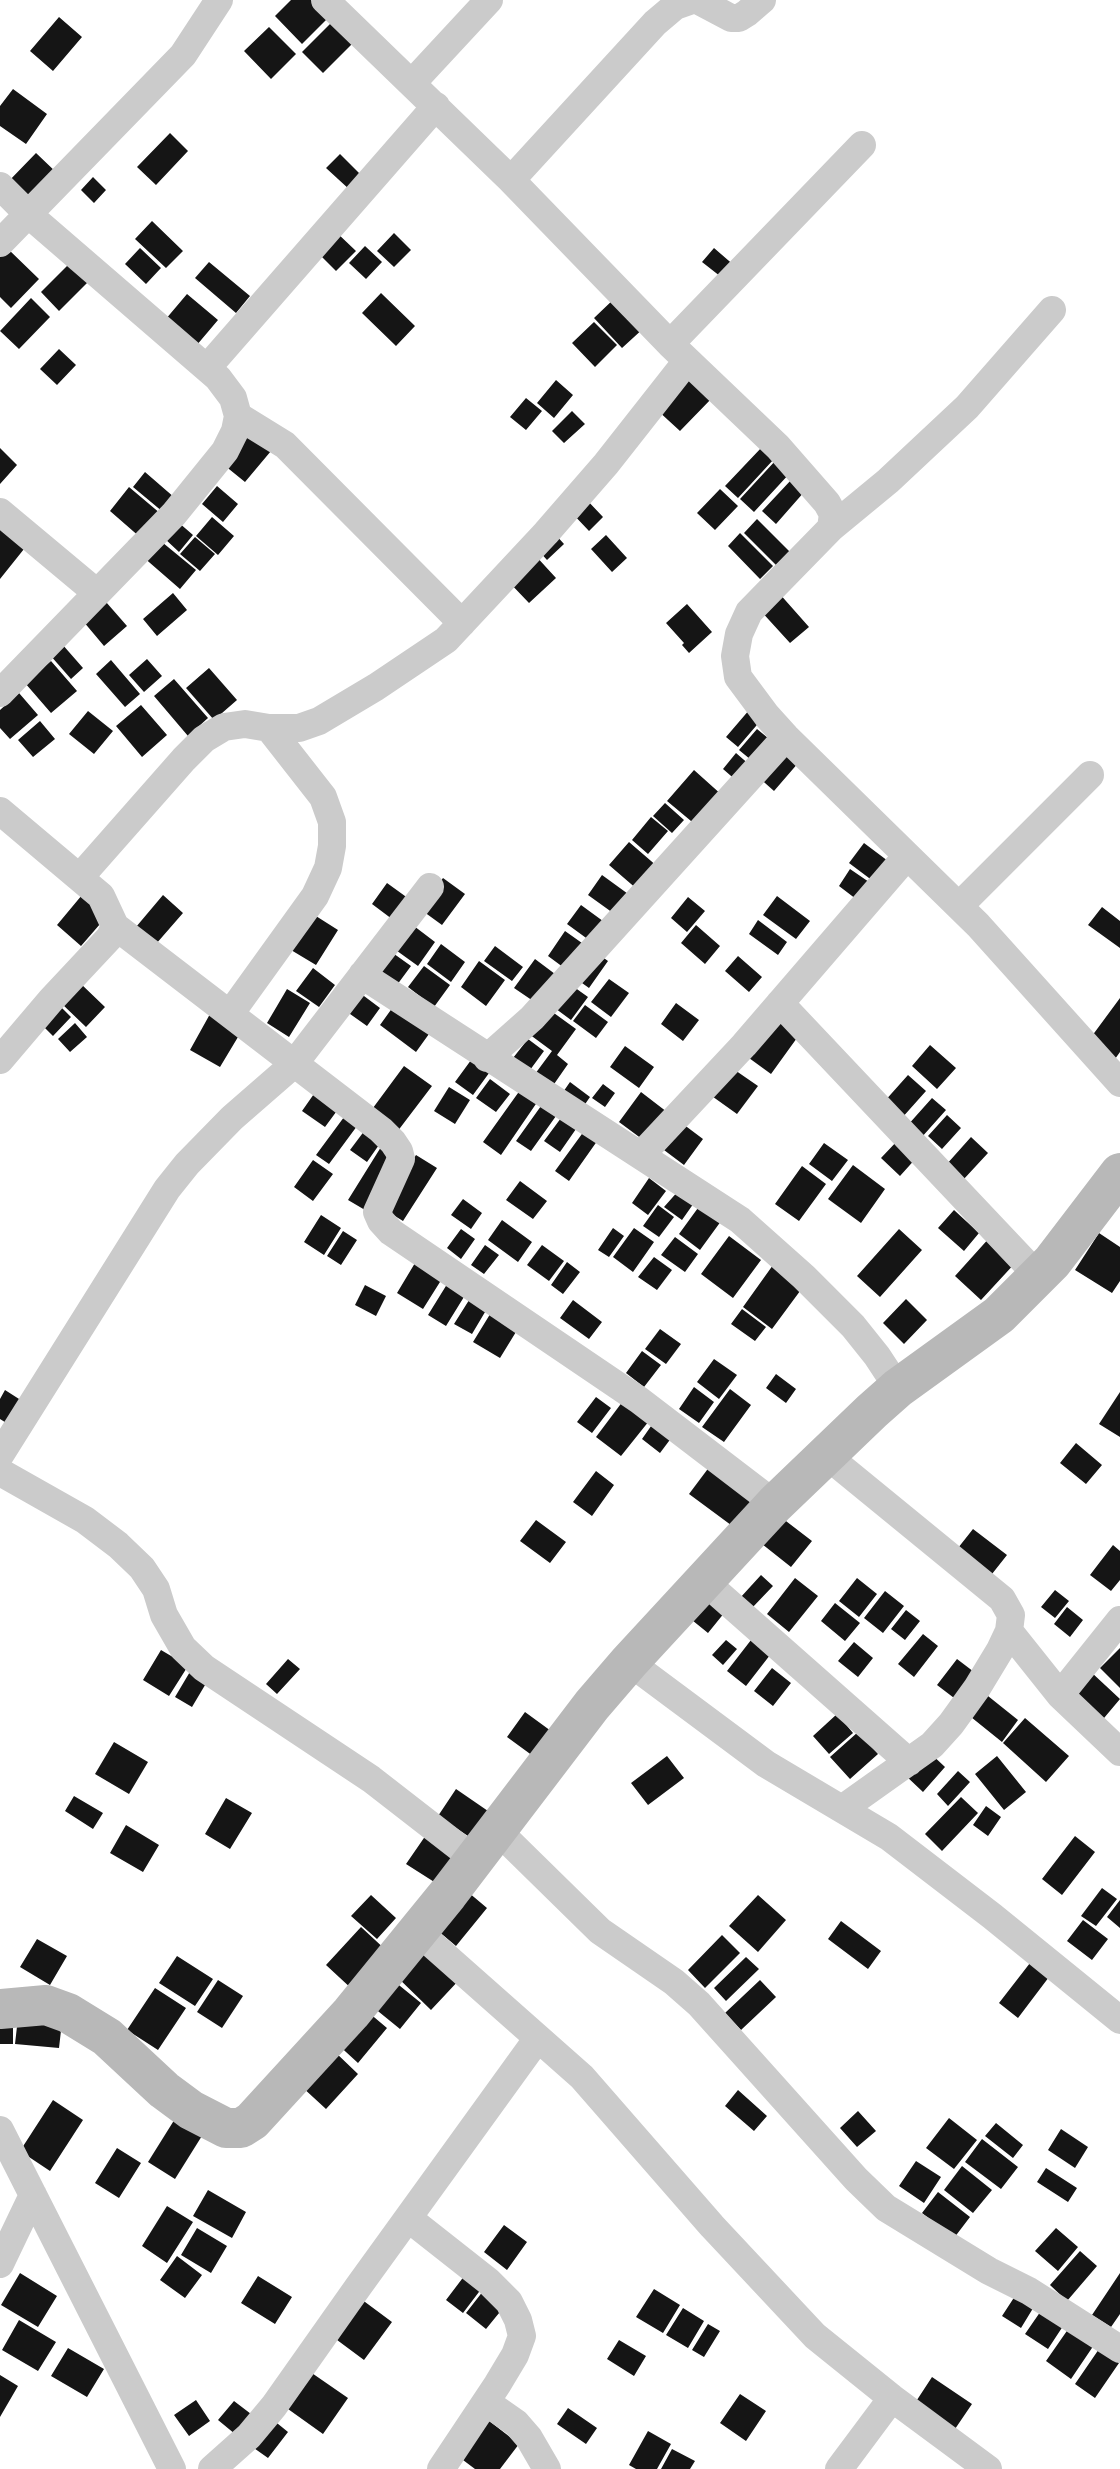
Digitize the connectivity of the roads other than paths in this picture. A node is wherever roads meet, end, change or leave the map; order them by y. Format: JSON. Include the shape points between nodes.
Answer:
{"nodes":[{"id":1,"x":219,"y":0,"type":"edge"},
{"id":2,"x":489,"y":0,"type":"edge"},
{"id":3,"x":695,"y":0,"type":"edge"},
{"id":4,"x":762,"y":0,"type":"edge"},
{"id":5,"x":333,"y":2,"type":"edge"},
{"id":6,"x":412,"y":83,"type":"junction"},
{"id":7,"x":436,"y":106,"type":"junction"},
{"id":8,"x":862,"y":145,"type":"dead end"},
{"id":9,"x":511,"y":180,"type":"junction"},
{"id":10,"x":0,"y":186,"type":"edge"},
{"id":11,"x":28,"y":214,"type":"junction"},
{"id":12,"x":0,"y":243,"type":"edge"},
{"id":13,"x":1052,"y":310,"type":"dead end"},
{"id":14,"x":678,"y":352,"type":"junction"},
{"id":15,"x":207,"y":368,"type":"junction"},
{"id":16,"x":238,"y":416,"type":"junction"},
{"id":17,"x":0,"y":512,"type":"edge"},
{"id":18,"x":831,"y":528,"type":"junction"},
{"id":19,"x":97,"y":593,"type":"junction"},
{"id":20,"x":462,"y":623,"type":"junction"},
{"id":21,"x":0,"y":693,"type":"edge"},
{"id":22,"x":269,"y":728,"type":"junction"},
{"id":23,"x":786,"y":737,"type":"junction"},
{"id":24,"x":1090,"y":775,"type":"dead end"},
{"id":25,"x":0,"y":811,"type":"edge"},
{"id":26,"x":907,"y":856,"type":"junction"},
{"id":27,"x":80,"y":877,"type":"junction"},
{"id":28,"x":430,"y":887,"type":"dead end"},
{"id":29,"x":959,"y":906,"type":"junction"},
{"id":30,"x":115,"y":926,"type":"junction"},
{"id":31,"x":362,"y":975,"type":"junction"},
{"id":32,"x":780,"y":1003,"type":"junction"},
{"id":33,"x":230,"y":1014,"type":"junction"},
{"id":34,"x":487,"y":1058,"type":"junction"},
{"id":35,"x":0,"y":1060,"type":"edge"},
{"id":36,"x":294,"y":1064,"type":"junction"},
{"id":37,"x":1120,"y":1083,"type":"edge"},
{"id":38,"x":641,"y":1155,"type":"junction"},
{"id":39,"x":1120,"y":1173,"type":"edge"},
{"id":40,"x":1038,"y":1276,"type":"junction"},
{"id":41,"x":898,"y":1388,"type":"junction"},
{"id":42,"x":0,"y":1455,"type":"edge"},
{"id":43,"x":826,"y":1455,"type":"junction"},
{"id":44,"x":0,"y":1472,"type":"edge"},
{"id":45,"x":775,"y":1504,"type":"junction"},
{"id":46,"x":704,"y":1581,"type":"junction"},
{"id":47,"x":1120,"y":1620,"type":"edge"},
{"id":48,"x":1009,"y":1631,"type":"junction"},
{"id":49,"x":629,"y":1662,"type":"junction"},
{"id":50,"x":1060,"y":1695,"type":"junction"},
{"id":51,"x":1120,"y":1752,"type":"edge"},
{"id":52,"x":909,"y":1762,"type":"junction"},
{"id":53,"x":842,"y":1809,"type":"junction"},
{"id":54,"x":485,"y":1844,"type":"junction"},
{"id":55,"x":417,"y":1931,"type":"junction"},
{"id":56,"x":0,"y":2009,"type":"edge"},
{"id":57,"x":1120,"y":2020,"type":"edge"},
{"id":58,"x":538,"y":2038,"type":"junction"},
{"id":59,"x":0,"y":2130,"type":"edge"},
{"id":60,"x":33,"y":2195,"type":"junction"},
{"id":61,"x":408,"y":2218,"type":"junction"},
{"id":62,"x":0,"y":2264,"type":"edge"},
{"id":63,"x":1120,"y":2349,"type":"edge"},
{"id":64,"x":892,"y":2398,"type":"junction"},
{"id":65,"x":486,"y":2402,"type":"junction"},
{"id":66,"x":172,"y":2469,"type":"edge"},
{"id":67,"x":212,"y":2469,"type":"edge"},
{"id":68,"x":441,"y":2469,"type":"edge"},
{"id":69,"x":547,"y":2469,"type":"edge"},
{"id":70,"x":839,"y":2469,"type":"edge"},
{"id":71,"x":988,"y":2469,"type":"edge"}],
"edges":[{"from":1,"to":11,"type":"street","via":[[183,55]]},
{"from":2,"to":6,"type":"street"},
{"from":3,"to":4,"type":"street","via":[[731,18],[739,18]]},
{"from":3,"to":9,"type":"street","via":[[675,6],[655,23]]},
{"from":5,"to":6,"type":"street"},
{"from":6,"to":7,"type":"street"},
{"from":7,"to":9,"type":"street"},
{"from":7,"to":15,"type":"street"},
{"from":8,"to":14,"type":"street"},
{"from":9,"to":14,"type":"street"},
{"from":10,"to":11,"type":"street"},
{"from":11,"to":12,"type":"street"},
{"from":11,"to":15,"type":"street"},
{"from":13,"to":18,"type":"street","via":[[967,407]]},
{"from":14,"to":18,"type":"street","via":[[778,447],[827,503],[833,514]]},
{"from":14,"to":20,"type":"street","via":[[606,464]]},
{"from":15,"to":16,"type":"street","via":[[233,398]]},
{"from":16,"to":19,"type":"street","via":[[225,451],[207,475]]},
{"from":16,"to":20,"type":"street","via":[[285,445]]},
{"from":17,"to":19,"type":"street"},
{"from":18,"to":23,"type":"street","via":[[749,612],[739,634],[738,677]]},
{"from":19,"to":21,"type":"street"},
{"from":20,"to":22,"type":"street","via":[[446,640],[319,721],[299,728]]},
{"from":22,"to":27,"type":"street","via":[[224,727],[204,739]]},
{"from":22,"to":33,"type":"street","via":[[323,797],[332,822],[332,846],[315,896]]},
{"from":23,"to":26,"type":"street"},
{"from":23,"to":34,"type":"street","via":[[532,1018]]},
{"from":24,"to":29,"type":"street"},
{"from":25,"to":27,"type":"street"},
{"from":26,"to":29,"type":"street"},
{"from":26,"to":32,"type":"street"},
{"from":27,"to":30,"type":"street","via":[[101,896]]},
{"from":28,"to":31,"type":"street"},
{"from":29,"to":37,"type":"street"},
{"from":30,"to":33,"type":"street"},
{"from":30,"to":35,"type":"street"},
{"from":31,"to":34,"type":"street"},
{"from":31,"to":36,"type":"street"},
{"from":32,"to":38,"type":"street"},
{"from":32,"to":40,"type":"street"},
{"from":33,"to":36,"type":"street"},
{"from":34,"to":38,"type":"street"},
{"from":36,"to":42,"type":"street","via":[[232,1118],[167,1189]]},
{"from":36,"to":45,"type":"street","via":[[381,1130],[399,1151],[401,1159],[377,1212],[391,1232],[639,1400]]},
{"from":38,"to":41,"type":"street","via":[[740,1220],[804,1277],[853,1326]]},
{"from":39,"to":40,"type":"street"},
{"from":40,"to":41,"type":"street","via":[[999,1315]]},
{"from":41,"to":43,"type":"street"},
{"from":43,"to":45,"type":"street"},
{"from":43,"to":48,"type":"street","via":[[1002,1599],[1011,1615]]},
{"from":44,"to":54,"type":"street","via":[[85,1520],[134,1560],[156,1589],[183,1648],[204,1668],[371,1779]]},
{"from":45,"to":46,"type":"street"},
{"from":46,"to":49,"type":"street"},
{"from":46,"to":52,"type":"street"},
{"from":47,"to":50,"type":"street"},
{"from":48,"to":50,"type":"street"},
{"from":48,"to":52,"type":"street","via":[[951,1724]]},
{"from":49,"to":53,"type":"street","via":[[766,1764]]},
{"from":49,"to":54,"type":"street"},
{"from":50,"to":51,"type":"street"},
{"from":52,"to":53,"type":"street"},
{"from":53,"to":57,"type":"street","via":[[889,1837]]},
{"from":54,"to":55,"type":"street"},
{"from":54,"to":63,"type":"street","via":[[699,2004],[886,2208]]},
{"from":55,"to":56,"type":"street","via":[[351,2013],[241,2128],[226,2128],[191,2110],[107,2037],[68,2013],[46,2005]]},
{"from":55,"to":58,"type":"street"},
{"from":58,"to":61,"type":"street"},
{"from":58,"to":64,"type":"street","via":[[621,2119],[789,2310]]},
{"from":59,"to":60,"type":"street"},
{"from":60,"to":62,"type":"street"},
{"from":60,"to":66,"type":"street"},
{"from":61,"to":65,"type":"street","via":[[488,2281],[518,2320],[522,2336],[515,2355]]},
{"from":61,"to":67,"type":"street","via":[[274,2406]]},
{"from":64,"to":70,"type":"street"},
{"from":64,"to":71,"type":"street"},
{"from":65,"to":68,"type":"street"},
{"from":65,"to":69,"type":"street","via":[[516,2423]]}]}
